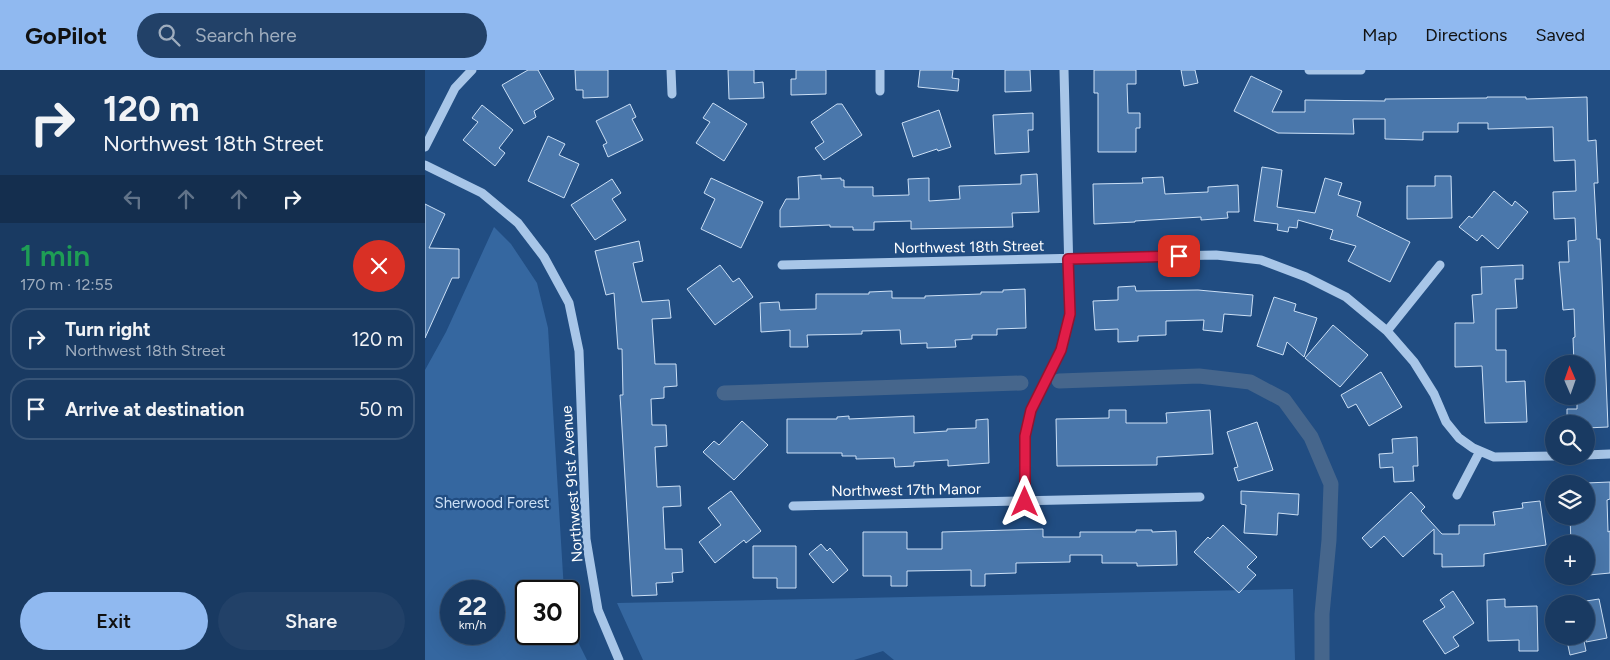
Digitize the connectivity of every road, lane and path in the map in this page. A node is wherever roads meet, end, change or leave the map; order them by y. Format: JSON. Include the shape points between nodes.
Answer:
{"nodes":[{"id":1,"x":472,"y":70,"type":"edge"},
{"id":2,"x":671,"y":70,"type":"edge"},
{"id":3,"x":880,"y":70,"type":"edge"},
{"id":4,"x":1064,"y":70,"type":"edge"},
{"id":5,"x":1309,"y":70,"type":"edge"},
{"id":6,"x":1361,"y":70,"type":"edge"},
{"id":7,"x":880,"y":90,"type":"dead end"},
{"id":8,"x":672,"y":94,"type":"dead end"},
{"id":9,"x":425,"y":147,"type":"edge"},
{"id":10,"x":425,"y":165,"type":"edge"},
{"id":11,"x":1068,"y":259,"type":"junction"},
{"id":12,"x":782,"y":265,"type":"dead end"},
{"id":13,"x":1439,"y":266,"type":"dead end"},
{"id":14,"x":1387,"y":331,"type":"junction"},
{"id":15,"x":1480,"y":451,"type":"junction"},
{"id":16,"x":1610,"y":454,"type":"edge"},
{"id":17,"x":1595,"y":455,"type":"edge"},
{"id":18,"x":1545,"y":456,"type":"edge"},
{"id":19,"x":1457,"y":495,"type":"dead end"},
{"id":20,"x":1200,"y":497,"type":"dead end"},
{"id":21,"x":1025,"y":502,"type":"junction"},
{"id":22,"x":793,"y":506,"type":"dead end"},
{"id":23,"x":619,"y":660,"type":"edge"}],
"edges":[{"from":1,"to":9,"type":"street","via":[[455,88]]},
{"from":2,"to":8,"type":"street"},
{"from":3,"to":7,"type":"street"},
{"from":4,"to":11,"type":"street"},
{"from":5,"to":6,"type":"street"},
{"from":10,"to":23,"type":"street","name":"Northwest 91st Avenue","via":[[482,193],[518,223],[544,257],[569,303],[579,351],[587,539],[598,610]]},
{"from":11,"to":12,"type":"street","name":"Northwest 18th Street"},
{"from":11,"to":14,"type":"street","name":"Northwest 18th Street","via":[[1216,255],[1261,260],[1346,297]]},
{"from":11,"to":21,"type":"street","via":[[1070,314],[1061,350],[1031,410],[1025,436]]},
{"from":13,"to":14,"type":"street"},
{"from":14,"to":15,"type":"street","name":"Northwest 18th Street","via":[[1414,362],[1434,394],[1446,422],[1459,438]]},
{"from":15,"to":18,"type":"street","name":"Northwest 18th Street","via":[[1494,457]]},
{"from":15,"to":19,"type":"street"},
{"from":16,"to":17,"type":"street"},
{"from":20,"to":21,"type":"street","name":"Northwest 17th Manor"},
{"from":21,"to":22,"type":"street","name":"Northwest 17th Manor"}]}
